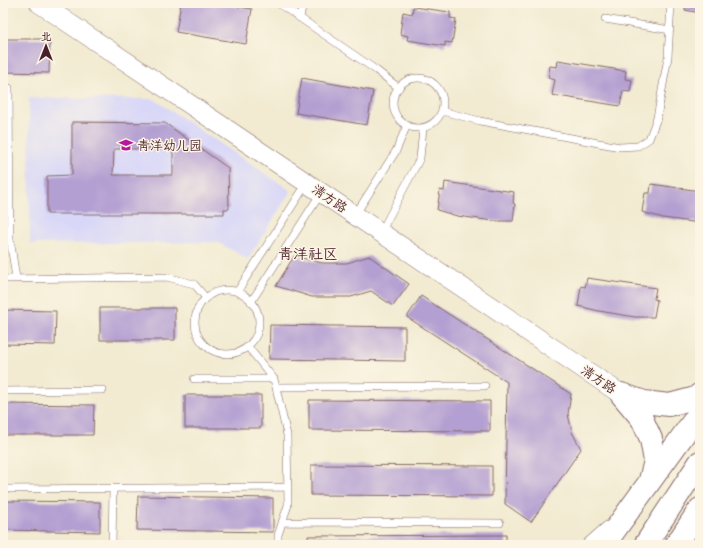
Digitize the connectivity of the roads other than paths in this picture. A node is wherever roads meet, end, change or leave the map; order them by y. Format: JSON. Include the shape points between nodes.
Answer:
{"nodes":[{"id":1,"x":39,"y":3,"type":"edge"},
{"id":2,"x":278,"y":3,"type":"edge"},
{"id":3,"x":303,"y":3,"type":"edge"},
{"id":4,"x":672,"y":3,"type":"edge"},
{"id":5,"x":300,"y":18,"type":"junction"},
{"id":6,"x":605,"y":19,"type":"dead end"},
{"id":7,"x":670,"y":30,"type":"junction"},
{"id":8,"x":9,"y":88,"type":"dead end"},
{"id":9,"x":399,"y":88,"type":"junction"},
{"id":10,"x":6,"y":112,"type":"edge"},
{"id":11,"x":442,"y":112,"type":"junction"},
{"id":12,"x":407,"y":125,"type":"junction"},
{"id":13,"x":423,"y":128,"type":"junction"},
{"id":14,"x":314,"y":188,"type":"junction"},
{"id":15,"x":354,"y":215,"type":"junction"},
{"id":16,"x":380,"y":233,"type":"junction"},
{"id":17,"x":16,"y":278,"type":"junction"},
{"id":18,"x":3,"y":279,"type":"edge"},
{"id":19,"x":238,"y":292,"type":"junction"},
{"id":20,"x":206,"y":298,"type":"junction"},
{"id":21,"x":251,"y":302,"type":"junction"},
{"id":22,"x":248,"y":347,"type":"junction"},
{"id":23,"x":194,"y":379,"type":"dead end"},
{"id":24,"x":274,"y":379,"type":"junction"},
{"id":25,"x":276,"y":386,"type":"junction"},
{"id":26,"x":485,"y":386,"type":"dead end"},
{"id":27,"x":103,"y":390,"type":"dead end"},
{"id":28,"x":3,"y":391,"type":"edge"},
{"id":29,"x":620,"y":394,"type":"junction"},
{"id":30,"x":700,"y":394,"type":"edge"},
{"id":31,"x":700,"y":412,"type":"edge"},
{"id":32,"x":700,"y":462,"type":"edge"},
{"id":33,"x":700,"y":480,"type":"edge"},
{"id":34,"x":650,"y":482,"type":"junction"},
{"id":35,"x":288,"y":487,"type":"junction"},
{"id":36,"x":113,"y":488,"type":"junction"},
{"id":37,"x":3,"y":489,"type":"edge"},
{"id":38,"x":632,"y":506,"type":"junction"},
{"id":39,"x":700,"y":509,"type":"edge"},
{"id":40,"x":282,"y":522,"type":"junction"},
{"id":41,"x":500,"y":523,"type":"dead end"},
{"id":42,"x":112,"y":545,"type":"edge"},
{"id":43,"x":278,"y":545,"type":"edge"},
{"id":44,"x":590,"y":545,"type":"edge"},
{"id":45,"x":604,"y":545,"type":"edge"},
{"id":46,"x":645,"y":545,"type":"edge"},
{"id":47,"x":652,"y":545,"type":"edge"},
{"id":48,"x":676,"y":545,"type":"edge"}],
"edges":[{"from":1,"to":14,"type":"street","name":"清方路"},
{"from":2,"to":5,"type":"lane"},
{"from":3,"to":5,"type":"lane"},
{"from":4,"to":7,"type":"lane"},
{"from":5,"to":9,"type":"lane"},
{"from":6,"to":7,"type":"lane"},
{"from":7,"to":11,"type":"lane","via":[[657,118],[649,139],[638,146],[620,147]]},
{"from":8,"to":10,"type":"lane"},
{"from":9,"to":11,"type":"lane","via":[[407,81],[415,79],[431,82],[442,94]]},
{"from":9,"to":12,"type":"lane","via":[[394,99],[394,107],[396,115]]},
{"from":10,"to":17,"type":"lane","via":[[10,239]]},
{"from":11,"to":13,"type":"lane","via":[[431,125]]},
{"from":12,"to":13,"type":"lane"},
{"from":12,"to":15,"type":"lane","via":[[396,151]]},
{"from":13,"to":16,"type":"lane","via":[[420,158]]},
{"from":14,"to":15,"type":"street","name":"清方路"},
{"from":14,"to":19,"type":"lane"},
{"from":14,"to":21,"type":"lane"},
{"from":15,"to":16,"type":"street","name":"清方路"},
{"from":16,"to":29,"type":"street","name":"清方路"},
{"from":17,"to":18,"type":"lane"},
{"from":17,"to":20,"type":"lane","via":[[167,277],[194,284]]},
{"from":19,"to":20,"type":"lane","via":[[220,291]]},
{"from":19,"to":21,"type":"lane"},
{"from":20,"to":22,"type":"lane","via":[[197,310],[195,320],[199,339],[216,353],[227,355],[238,353]]},
{"from":21,"to":22,"type":"lane","via":[[259,317],[259,328],[255,339]]},
{"from":22,"to":24,"type":"lane"},
{"from":23,"to":24,"type":"lane"},
{"from":24,"to":25,"type":"lane"},
{"from":25,"to":26,"type":"lane"},
{"from":25,"to":35,"type":"lane","via":[[287,435]]},
{"from":27,"to":28,"type":"lane"},
{"from":29,"to":30,"type":"main road","via":[[644,402],[669,405],[695,398]]},
{"from":29,"to":34,"type":"main road","via":[[642,419],[651,439],[655,461]]},
{"from":31,"to":34,"type":"main road"},
{"from":32,"to":46,"type":"main road"},
{"from":33,"to":47,"type":"main road"},
{"from":34,"to":38,"type":"main road"},
{"from":35,"to":36,"type":"lane"},
{"from":35,"to":40,"type":"lane","via":[[288,505]]},
{"from":36,"to":37,"type":"lane"},
{"from":36,"to":42,"type":"lane"},
{"from":38,"to":44,"type":"street"},
{"from":38,"to":45,"type":"main road"},
{"from":39,"to":48,"type":"main road"},
{"from":40,"to":41,"type":"lane"},
{"from":40,"to":43,"type":"lane"}]}
